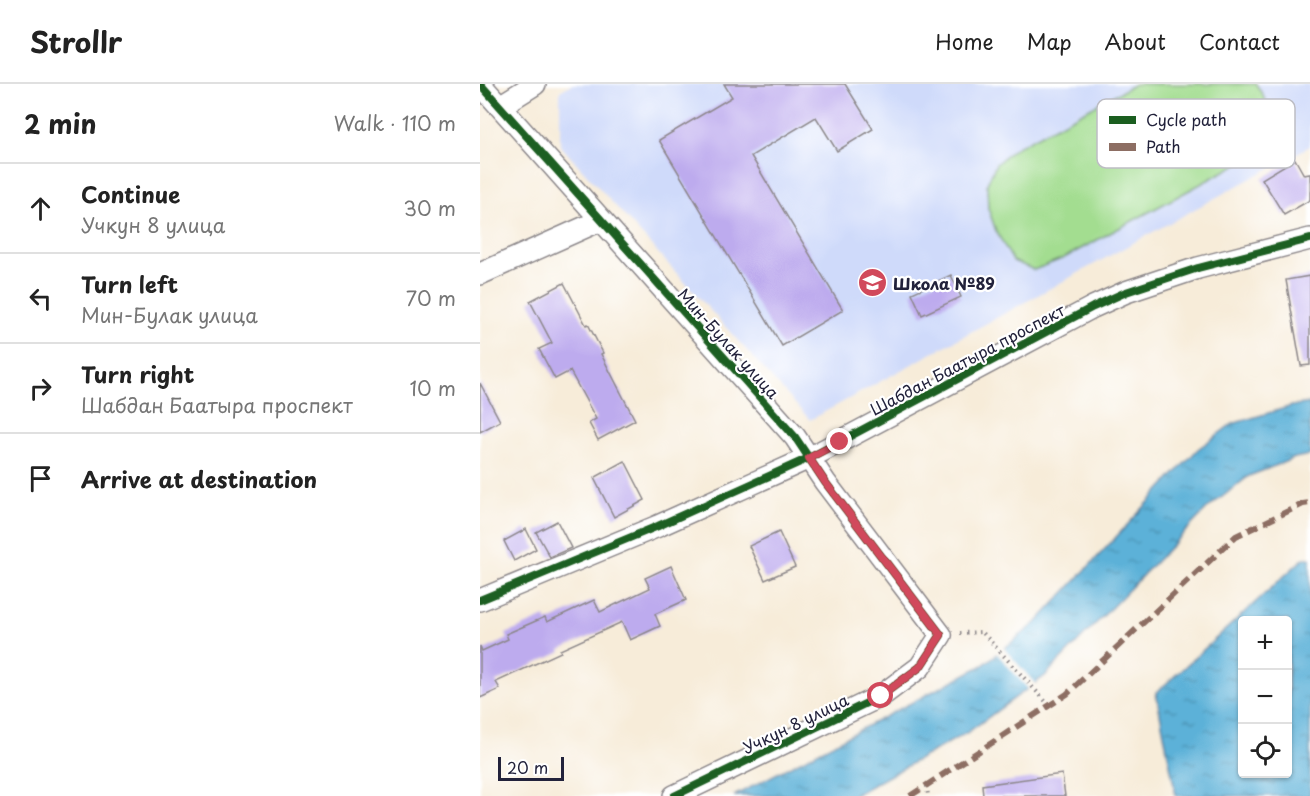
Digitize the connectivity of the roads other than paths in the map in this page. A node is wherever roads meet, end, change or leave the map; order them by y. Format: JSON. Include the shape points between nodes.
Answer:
{"nodes":[{"id":1,"x":480,"y":84,"type":"edge"},
{"id":2,"x":535,"y":84,"type":"edge"},
{"id":3,"x":500,"y":106,"type":"junction"},
{"id":4,"x":601,"y":220,"type":"junction"},
{"id":5,"x":1310,"y":239,"type":"edge"},
{"id":6,"x":480,"y":274,"type":"edge"},
{"id":7,"x":809,"y":458,"type":"junction"},
{"id":8,"x":480,"y":600,"type":"edge"},
{"id":9,"x":941,"y":635,"type":"joint"},
{"id":10,"x":674,"y":796,"type":"edge"}],
"edges":[{"from":1,"to":3,"type":"street","name":"Мин-Булак улица"},
{"from":2,"to":3,"type":"street"},
{"from":3,"to":4,"type":"street","name":"Мин-Булак улица"},
{"from":4,"to":6,"type":"street"},
{"from":4,"to":7,"type":"street","name":"Мин-Булак улица","via":[[795,437]]},
{"from":5,"to":7,"type":"street","name":"Шабдан Баатыра проспект","via":[[1198,268],[1126,292]]},
{"from":7,"to":8,"type":"street","name":"Шабдан Баатыра проспект"},
{"from":7,"to":9,"type":"street","name":"Мин-Булак улица"},
{"from":9,"to":10,"type":"street","name":"Учкун 8 улица","via":[[920,667],[881,696]]}]}
